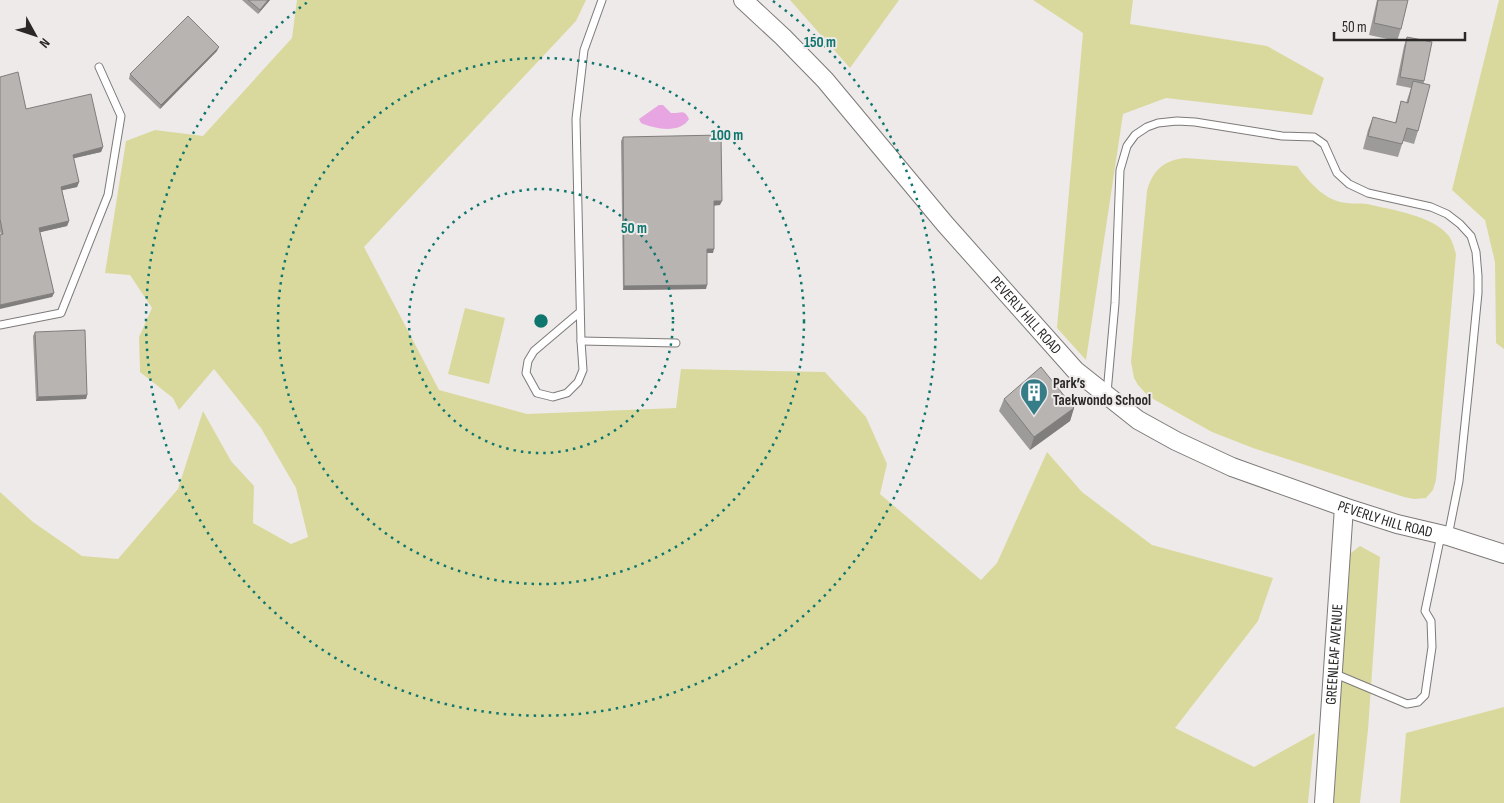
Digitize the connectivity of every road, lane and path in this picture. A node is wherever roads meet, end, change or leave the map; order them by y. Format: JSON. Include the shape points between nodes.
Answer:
{"nodes":[{"id":1,"x":602,"y":0,"type":"edge"},
{"id":2,"x":743,"y":0,"type":"edge"},
{"id":3,"x":98,"y":67,"type":"dead end"},
{"id":4,"x":580,"y":312,"type":"junction"},
{"id":5,"x":0,"y":325,"type":"edge"},
{"id":6,"x":581,"y":341,"type":"junction"},
{"id":7,"x":676,"y":343,"type":"dead end"},
{"id":8,"x":1107,"y":396,"type":"junction"},
{"id":9,"x":1344,"y":507,"type":"junction"},
{"id":10,"x":1445,"y":536,"type":"junction"},
{"id":11,"x":1504,"y":554,"type":"edge"},
{"id":12,"x":1333,"y":673,"type":"junction"},
{"id":13,"x":1324,"y":803,"type":"edge"}],
"edges":[{"from":1,"to":4,"type":"lane","via":[[584,50],[576,119]]},
{"from":2,"to":8,"type":"street","name":"PEVERLY HILL ROAD","via":[[825,80],[1020,310],[1075,370]]},
{"from":3,"to":5,"type":"lane","via":[[121,116],[108,194],[61,313]]},
{"from":4,"to":6,"type":"lane"},
{"from":4,"to":6,"type":"lane","via":[[534,351],[528,360],[526,373],[537,393],[553,397],[567,393],[578,382],[583,370]]},
{"from":6,"to":7,"type":"lane"},
{"from":8,"to":9,"type":"street","name":"PEVERLY HILL ROAD","via":[[1138,420],[1176,441],[1232,467]]},
{"from":8,"to":10,"type":"lane","via":[[1115,303],[1120,170],[1126,146],[1146,127],[1177,121],[1282,136],[1314,137],[1324,144],[1337,173],[1349,184],[1368,193],[1432,207],[1447,214],[1471,236],[1476,252],[1478,293],[1459,482]]},
{"from":9,"to":10,"type":"street","name":"PEVERLY HILL ROAD"},
{"from":9,"to":12,"type":"street","name":"GREENLEAF AVENUE"},
{"from":10,"to":11,"type":"street","name":"PEVERLY HILL ROAD"},
{"from":10,"to":12,"type":"lane","via":[[1425,611],[1431,621],[1432,648],[1425,696],[1418,702],[1407,704]]},
{"from":12,"to":13,"type":"street","name":"GREENLEAF AVENUE"}]}
